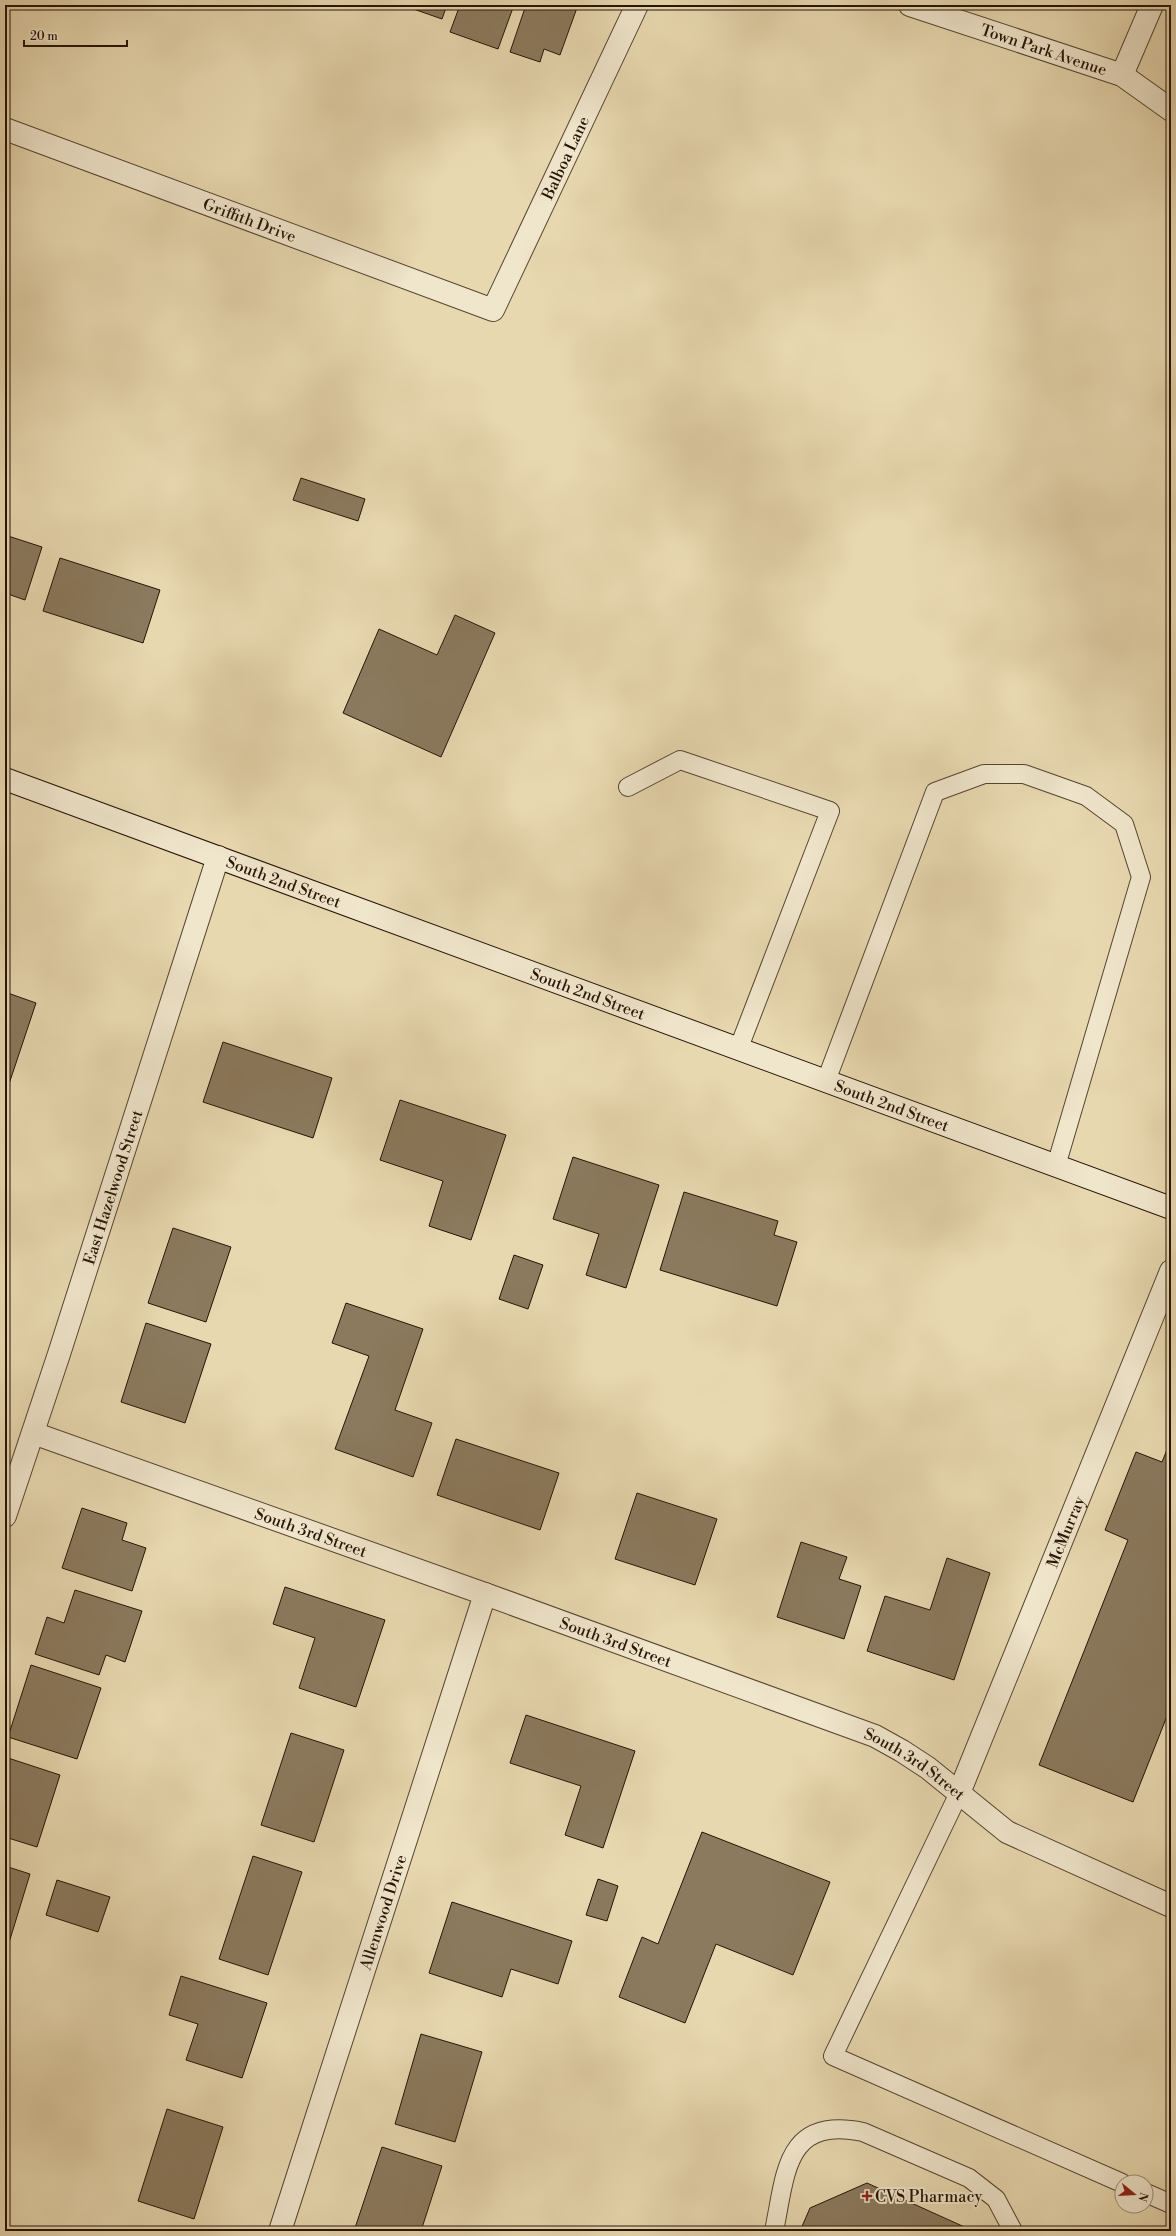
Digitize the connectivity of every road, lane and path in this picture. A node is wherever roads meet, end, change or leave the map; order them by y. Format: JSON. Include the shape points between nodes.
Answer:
{"nodes":[{"id":1,"x":637,"y":5,"type":"edge"},
{"id":2,"x":910,"y":5,"type":"edge"},
{"id":3,"x":1152,"y":5,"type":"edge"},
{"id":4,"x":1122,"y":75,"type":"junction"},
{"id":5,"x":1171,"y":110,"type":"edge"},
{"id":6,"x":5,"y":129,"type":"edge"},
{"id":7,"x":494,"y":310,"type":"joint"},
{"id":8,"x":5,"y":779,"type":"edge"},
{"id":9,"x":628,"y":787,"type":"dead end"},
{"id":10,"x":218,"y":857,"type":"junction"},
{"id":11,"x":738,"y":1050,"type":"junction"},
{"id":12,"x":826,"y":1081,"type":"junction"},
{"id":13,"x":1056,"y":1166,"type":"junction"},
{"id":14,"x":1171,"y":1208,"type":"edge"},
{"id":15,"x":1171,"y":1271,"type":"edge"},
{"id":16,"x":33,"y":1433,"type":"junction"},
{"id":17,"x":5,"y":1516,"type":"edge"},
{"id":18,"x":485,"y":1594,"type":"junction"},
{"id":19,"x":959,"y":1793,"type":"junction"},
{"id":20,"x":1171,"y":1906,"type":"edge"},
{"id":21,"x":1114,"y":2179,"type":"edge"},
{"id":22,"x":1154,"y":2197,"type":"edge"},
{"id":23,"x":1171,"y":2204,"type":"edge"},
{"id":24,"x":280,"y":2231,"type":"edge"},
{"id":25,"x":774,"y":2231,"type":"edge"},
{"id":26,"x":1013,"y":2231,"type":"edge"}],
"edges":[{"from":1,"to":7,"type":"street","name":"Balboa Lane"},
{"from":2,"to":4,"type":"street","name":"Town Park Avenue"},
{"from":3,"to":4,"type":"street"},
{"from":4,"to":5,"type":"street","name":"Town Park Avenue"},
{"from":6,"to":7,"type":"street","name":"Griffith Drive"},
{"from":8,"to":10,"type":"street","name":"South 2nd Street"},
{"from":9,"to":11,"type":"lane","via":[[680,760],[830,811]]},
{"from":10,"to":11,"type":"street","name":"South 2nd Street"},
{"from":10,"to":16,"type":"street","name":"East Hazelwood Street"},
{"from":11,"to":12,"type":"street","name":"South 2nd Street"},
{"from":12,"to":13,"type":"street","name":"South 2nd Street"},
{"from":12,"to":13,"type":"lane","via":[[935,792],[984,774],[1024,774],[1086,796],[1124,824],[1141,877]]},
{"from":13,"to":14,"type":"street","name":"South 2nd Street"},
{"from":15,"to":19,"type":"street","name":"McMurray"},
{"from":16,"to":17,"type":"street","name":"East Hazelwood Street"},
{"from":16,"to":18,"type":"street","name":"South 3rd Street"},
{"from":18,"to":19,"type":"street","name":"South 3rd Street","via":[[875,1736],[902,1751]]},
{"from":18,"to":24,"type":"street","name":"Allenwood Drive"},
{"from":19,"to":20,"type":"street","name":"South 3rd Street","via":[[1007,1832]]},
{"from":19,"to":21,"type":"lane","via":[[833,2056]]},
{"from":22,"to":23,"type":"lane"},
{"from":25,"to":26,"type":"lane","via":[[787,2168],[803,2140],[815,2133],[847,2129],[863,2132],[969,2178],[996,2199]]}]}
